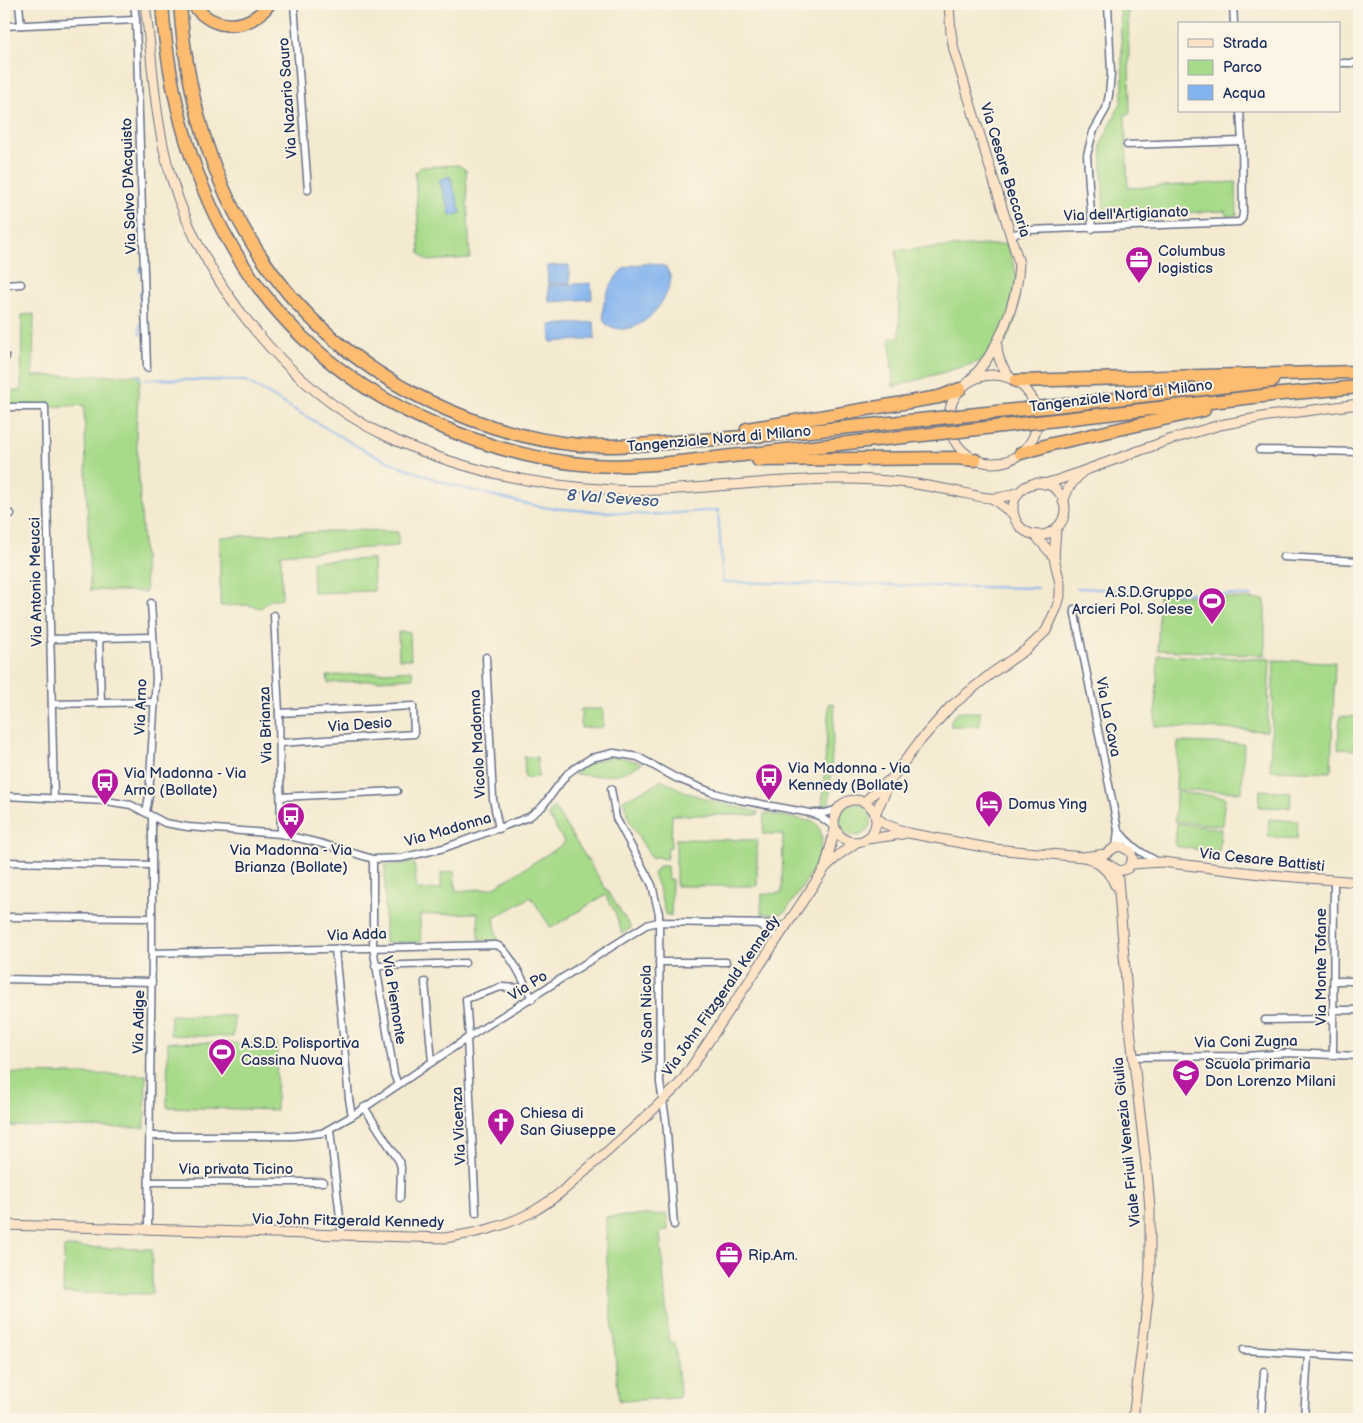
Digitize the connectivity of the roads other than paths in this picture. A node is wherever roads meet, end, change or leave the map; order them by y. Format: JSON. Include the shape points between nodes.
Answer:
{"nodes":[{"id":1,"x":19,"y":4,"type":"edge"},
{"id":2,"x":134,"y":4,"type":"edge"},
{"id":3,"x":145,"y":4,"type":"edge"},
{"id":4,"x":162,"y":4,"type":"edge"},
{"id":5,"x":180,"y":4,"type":"edge"},
{"id":6,"x":193,"y":4,"type":"edge"},
{"id":7,"x":268,"y":4,"type":"edge"},
{"id":8,"x":294,"y":4,"type":"edge"},
{"id":9,"x":949,"y":4,"type":"edge"},
{"id":10,"x":1108,"y":4,"type":"edge"},
{"id":11,"x":1233,"y":4,"type":"edge"},
{"id":12,"x":136,"y":20,"type":"junction"},
{"id":13,"x":1234,"y":22,"type":"edge"},
{"id":14,"x":21,"y":25,"type":"junction"},
{"id":15,"x":4,"y":26,"type":"edge"},
{"id":16,"x":1340,"y":63,"type":"edge"},
{"id":17,"x":1359,"y":63,"type":"edge"},
{"id":18,"x":1240,"y":112,"type":"edge"},
{"id":19,"x":1242,"y":141,"type":"junction"},
{"id":20,"x":1127,"y":146,"type":"dead end"},
{"id":21,"x":308,"y":190,"type":"dead end"},
{"id":22,"x":1092,"y":229,"type":"junction"},
{"id":23,"x":1011,"y":235,"type":"junction"},
{"id":24,"x":20,"y":284,"type":"dead end"},
{"id":25,"x":4,"y":285,"type":"edge"},
{"id":26,"x":997,"y":342,"type":"junction"},
{"id":27,"x":147,"y":368,"type":"dead end"},
{"id":28,"x":1357,"y":372,"type":"edge"},
{"id":29,"x":1013,"y":379,"type":"junction"},
{"id":30,"x":970,"y":380,"type":"junction"},
{"id":31,"x":1359,"y":387,"type":"edge"},
{"id":32,"x":960,"y":389,"type":"junction"},
{"id":33,"x":1271,"y":395,"type":"junction"},
{"id":34,"x":1359,"y":404,"type":"edge"},
{"id":35,"x":4,"y":407,"type":"edge"},
{"id":36,"x":670,"y":442,"type":"junction"},
{"id":37,"x":1259,"y":450,"type":"dead end"},
{"id":38,"x":1359,"y":452,"type":"edge"},
{"id":39,"x":1021,"y":453,"type":"junction"},
{"id":40,"x":975,"y":460,"type":"junction"},
{"id":41,"x":674,"y":463,"type":"junction"},
{"id":42,"x":1082,"y":472,"type":"junction"},
{"id":43,"x":1044,"y":484,"type":"junction"},
{"id":44,"x":1019,"y":492,"type":"junction"},
{"id":45,"x":993,"y":499,"type":"junction"},
{"id":46,"x":1063,"y":502,"type":"junction"},
{"id":47,"x":1014,"y":515,"type":"junction"},
{"id":48,"x":1056,"y":528,"type":"junction"},
{"id":49,"x":1035,"y":534,"type":"junction"},
{"id":50,"x":1283,"y":557,"type":"dead end"},
{"id":51,"x":1054,"y":558,"type":"junction"},
{"id":52,"x":1359,"y":561,"type":"edge"},
{"id":53,"x":151,"y":603,"type":"dead end"},
{"id":54,"x":1074,"y":609,"type":"dead end"},
{"id":55,"x":274,"y":615,"type":"dead end"},
{"id":56,"x":152,"y":637,"type":"junction"},
{"id":57,"x":50,"y":639,"type":"junction"},
{"id":58,"x":99,"y":639,"type":"junction"},
{"id":59,"x":486,"y":657,"type":"dead end"},
{"id":60,"x":155,"y":702,"type":"junction"},
{"id":61,"x":101,"y":703,"type":"junction"},
{"id":62,"x":52,"y":704,"type":"junction"},
{"id":63,"x":279,"y":713,"type":"junction"},
{"id":64,"x":280,"y":743,"type":"junction"},
{"id":65,"x":892,"y":778,"type":"junction"},
{"id":66,"x":611,"y":789,"type":"dead end"},
{"id":67,"x":397,"y":791,"type":"dead end"},
{"id":68,"x":4,"y":796,"type":"edge"},
{"id":69,"x":281,"y":797,"type":"junction"},
{"id":70,"x":54,"y":798,"type":"junction"},
{"id":71,"x":864,"y":802,"type":"junction"},
{"id":72,"x":838,"y":809,"type":"junction"},
{"id":73,"x":146,"y":812,"type":"junction"},
{"id":74,"x":810,"y":813,"type":"junction"},
{"id":75,"x":876,"y":815,"type":"junction"},
{"id":76,"x":152,"y":817,"type":"junction"},
{"id":77,"x":835,"y":828,"type":"junction"},
{"id":78,"x":499,"y":829,"type":"junction"},
{"id":79,"x":1118,"y":830,"type":"junction"},
{"id":80,"x":908,"y":833,"type":"junction"},
{"id":81,"x":281,"y":834,"type":"junction"},
{"id":82,"x":867,"y":838,"type":"junction"},
{"id":83,"x":857,"y":842,"type":"junction"},
{"id":84,"x":1116,"y":849,"type":"junction"},
{"id":85,"x":1086,"y":858,"type":"junction"},
{"id":86,"x":374,"y":859,"type":"junction"},
{"id":87,"x":1158,"y":861,"type":"junction"},
{"id":88,"x":4,"y":862,"type":"edge"},
{"id":89,"x":1131,"y":862,"type":"junction"},
{"id":90,"x":151,"y":865,"type":"junction"},
{"id":91,"x":1112,"y":867,"type":"junction"},
{"id":92,"x":825,"y":868,"type":"junction"},
{"id":93,"x":1334,"y":881,"type":"junction"},
{"id":94,"x":1359,"y":882,"type":"edge"},
{"id":95,"x":1119,"y":893,"type":"junction"},
{"id":96,"x":4,"y":917,"type":"edge"},
{"id":97,"x":152,"y":918,"type":"junction"},
{"id":98,"x":658,"y":922,"type":"junction"},
{"id":99,"x":1122,"y":922,"type":"junction"},
{"id":100,"x":757,"y":923,"type":"junction"},
{"id":101,"x":786,"y":928,"type":"junction"},
{"id":102,"x":779,"y":938,"type":"junction"},
{"id":103,"x":373,"y":947,"type":"junction"},
{"id":104,"x":335,"y":949,"type":"junction"},
{"id":105,"x":152,"y":953,"type":"junction"},
{"id":106,"x":659,"y":962,"type":"junction"},
{"id":107,"x":726,"y":962,"type":"dead end"},
{"id":108,"x":465,"y":963,"type":"dead end"},
{"id":109,"x":375,"y":966,"type":"junction"},
{"id":110,"x":1334,"y":978,"type":"junction"},
{"id":111,"x":4,"y":979,"type":"edge"},
{"id":112,"x":1359,"y":981,"type":"edge"},
{"id":113,"x":152,"y":982,"type":"junction"},
{"id":114,"x":425,"y":982,"type":"dead end"},
{"id":115,"x":525,"y":985,"type":"junction"},
{"id":116,"x":532,"y":999,"type":"junction"},
{"id":117,"x":1334,"y":1010,"type":"junction"},
{"id":118,"x":1359,"y":1010,"type":"edge"},
{"id":119,"x":1333,"y":1019,"type":"junction"},
{"id":120,"x":1265,"y":1020,"type":"dead end"},
{"id":121,"x":468,"y":1038,"type":"junction"},
{"id":122,"x":1333,"y":1054,"type":"junction"},
{"id":123,"x":1132,"y":1056,"type":"junction"},
{"id":124,"x":1359,"y":1056,"type":"edge"},
{"id":125,"x":432,"y":1062,"type":"junction"},
{"id":126,"x":398,"y":1085,"type":"junction"},
{"id":127,"x":664,"y":1100,"type":"junction"},
{"id":128,"x":364,"y":1108,"type":"junction"},
{"id":129,"x":352,"y":1116,"type":"junction"},
{"id":130,"x":330,"y":1130,"type":"junction"},
{"id":131,"x":149,"y":1136,"type":"junction"},
{"id":132,"x":149,"y":1182,"type":"junction"},
{"id":133,"x":322,"y":1182,"type":"dead end"},
{"id":134,"x":400,"y":1198,"type":"dead end"},
{"id":135,"x":476,"y":1213,"type":"dead end"},
{"id":136,"x":4,"y":1225,"type":"edge"},
{"id":137,"x":674,"y":1225,"type":"dead end"},
{"id":138,"x":148,"y":1228,"type":"junction"},
{"id":139,"x":342,"y":1235,"type":"junction"},
{"id":140,"x":1243,"y":1350,"type":"dead end"},
{"id":141,"x":1308,"y":1354,"type":"junction"},
{"id":142,"x":1359,"y":1358,"type":"edge"},
{"id":143,"x":1264,"y":1371,"type":"dead end"},
{"id":144,"x":1133,"y":1419,"type":"edge"},
{"id":145,"x":1261,"y":1419,"type":"edge"},
{"id":146,"x":1304,"y":1419,"type":"edge"}],
"edges":[{"from":1,"to":14,"type":"street"},
{"from":2,"to":12,"type":"street","name":"Via Salvo D'Acquisto"},
{"from":3,"to":45,"type":"street","via":[[163,143],[180,202],[200,248],[224,290],[252,328],[282,359],[312,388],[385,435],[452,462],[487,472],[566,486],[638,490],[851,479],[916,484]]},
{"from":4,"to":41,"type":"highway","name":"Tangenziale Nord di Milano","via":[[180,119],[190,156],[211,207],[259,289],[336,368],[412,415],[506,451],[543,460],[593,465]]},
{"from":5,"to":36,"type":"highway","name":"Tangenziale Nord di Milano","via":[[193,97],[222,187],[264,262],[294,301],[327,333],[356,358],[403,388],[455,413],[507,432],[580,445]]},
{"from":6,"to":7,"type":"highway","via":[[211,20],[236,25],[253,20]]},
{"from":8,"to":21,"type":"street","name":"Via Nazario Sauro"},
{"from":9,"to":23,"type":"street","name":"Via Cesare Beccaria","via":[[957,58]]},
{"from":10,"to":22,"type":"street","via":[[1109,95],[1106,109],[1092,132],[1087,155]]},
{"from":11,"to":13,"type":"street"},
{"from":12,"to":14,"type":"street"},
{"from":12,"to":27,"type":"street","name":"Via Salvo D'Acquisto"},
{"from":14,"to":15,"type":"street"},
{"from":16,"to":17,"type":"street"},
{"from":18,"to":19,"type":"street"},
{"from":19,"to":20,"type":"street"},
{"from":19,"to":22,"type":"street","name":"Via dell'Artigianato","via":[[1242,219],[1239,222]]},
{"from":22,"to":23,"type":"street","name":"Via dell'Artigianato","via":[[1029,230]]},
{"from":23,"to":26,"type":"street","name":"Via Cesare Beccaria","via":[[1020,263],[1019,278],[1012,307]]},
{"from":24,"to":25,"type":"street"},
{"from":26,"to":29,"type":"street","via":[[999,360]]},
{"from":26,"to":30,"type":"street","name":"Via Cesare Beccaria","via":[[981,369]]},
{"from":28,"to":29,"type":"highway"},
{"from":28,"to":36,"type":"highway","name":"Tangenziale Nord di Milano","bridge":true,"via":[[794,433]]},
{"from":29,"to":30,"type":"street","via":[[990,374]]},
{"from":29,"to":39,"type":"street","via":[[1032,397],[1037,419],[1035,434]]},
{"from":30,"to":32,"type":"street"},
{"from":31,"to":33,"type":"highway","name":"Tangenziale Nord di Milano"},
{"from":32,"to":36,"type":"highway","via":[[939,397]]},
{"from":32,"to":40,"type":"street","via":[[950,406],[949,426],[956,444]]},
{"from":33,"to":39,"type":"highway"},
{"from":33,"to":41,"type":"highway","name":"Tangenziale Nord di Milano","bridge":true},
{"from":34,"to":42,"type":"street","via":[[1220,425]]},
{"from":35,"to":57,"type":"street","name":"Via Antonio Meucci","via":[[45,407]]},
{"from":37,"to":38,"type":"street"},
{"from":39,"to":40,"type":"street","via":[[996,463]]},
{"from":40,"to":41,"type":"highway"},
{"from":42,"to":43,"type":"street"},
{"from":42,"to":46,"type":"street"},
{"from":43,"to":44,"type":"street","via":[[1031,485]]},
{"from":43,"to":46,"type":"street","via":[[1056,491]]},
{"from":44,"to":45,"type":"street"},
{"from":44,"to":47,"type":"street","via":[[1013,505]]},
{"from":45,"to":47,"type":"street"},
{"from":46,"to":48,"type":"street","via":[[1063,516]]},
{"from":47,"to":49,"type":"street","via":[[1021,528]]},
{"from":48,"to":49,"type":"street","via":[[1048,533]]},
{"from":48,"to":51,"type":"street"},
{"from":49,"to":51,"type":"street"},
{"from":50,"to":52,"type":"street"},
{"from":51,"to":65,"type":"street","via":[[1060,596],[1046,631],[1027,650],[950,707]]},
{"from":53,"to":56,"type":"street","name":"Via Arno"},
{"from":54,"to":79,"type":"street","name":"Via La Cava"},
{"from":55,"to":63,"type":"street","name":"Via Brianza"},
{"from":56,"to":58,"type":"street"},
{"from":56,"to":60,"type":"street","name":"Via Arno"},
{"from":57,"to":58,"type":"street"},
{"from":57,"to":62,"type":"street","name":"Via Antonio Meucci"},
{"from":58,"to":61,"type":"street"},
{"from":59,"to":78,"type":"street","name":"Vicolo Madonna","via":[[493,799]]},
{"from":60,"to":61,"type":"street"},
{"from":60,"to":73,"type":"street","name":"Via Arno"},
{"from":61,"to":62,"type":"street"},
{"from":62,"to":70,"type":"street","name":"Via Antonio Meucci"},
{"from":63,"to":64,"type":"street","name":"Via Brianza"},
{"from":63,"to":64,"type":"street","name":"Via Desio","via":[[412,706],[414,734]]},
{"from":64,"to":69,"type":"street","name":"Via Brianza"},
{"from":65,"to":71,"type":"street"},
{"from":65,"to":75,"type":"street"},
{"from":66,"to":98,"type":"street","name":"Via San Nicola","via":[[616,818],[652,885]]},
{"from":67,"to":69,"type":"street"},
{"from":68,"to":70,"type":"street","name":"Via Madonna"},
{"from":69,"to":81,"type":"street","name":"Via Brianza"},
{"from":70,"to":73,"type":"street","name":"Via Madonna","via":[[106,801]]},
{"from":71,"to":72,"type":"street","via":[[850,800]]},
{"from":71,"to":75,"type":"street"},
{"from":72,"to":74,"type":"street","name":"Via Madonna"},
{"from":72,"to":77,"type":"street","via":[[834,818]]},
{"from":73,"to":76,"type":"street","name":"Via Madonna"},
{"from":74,"to":77,"type":"street","name":"Via Madonna"},
{"from":74,"to":78,"type":"street","name":"Via Madonna","via":[[711,792],[676,778],[638,757],[614,753],[583,762],[567,774],[536,813]]},
{"from":75,"to":80,"type":"street","via":[[890,827]]},
{"from":75,"to":82,"type":"street","via":[[876,826]]},
{"from":76,"to":81,"type":"street","name":"Via Madonna","via":[[164,823],[188,827]]},
{"from":76,"to":90,"type":"street","name":"Via Adige"},
{"from":77,"to":83,"type":"street","via":[[843,838]]},
{"from":77,"to":92,"type":"street","name":"Via John Fitzgerald Kennedy"},
{"from":78,"to":86,"type":"street","name":"Via Madonna","via":[[421,854]]},
{"from":79,"to":84,"type":"street","name":"Via La Cava"},
{"from":79,"to":87,"type":"street","name":"Via Cesare Battisti","via":[[1139,852]]},
{"from":80,"to":82,"type":"street"},
{"from":80,"to":85,"type":"street","via":[[994,849]]},
{"from":81,"to":86,"type":"street","name":"Via Madonna"},
{"from":82,"to":83,"type":"street"},
{"from":83,"to":92,"type":"street","name":"Via John Fitzgerald Kennedy"},
{"from":84,"to":85,"type":"street"},
{"from":84,"to":89,"type":"street","via":[[1129,849]]},
{"from":84,"to":91,"type":"street","via":[[1108,860]]},
{"from":85,"to":91,"type":"street"},
{"from":85,"to":95,"type":"street","via":[[1112,876]]},
{"from":86,"to":103,"type":"street","name":"Via Piemonte"},
{"from":87,"to":89,"type":"street","name":"Via Cesare Battisti"},
{"from":87,"to":93,"type":"street","name":"Via Cesare Battisti"},
{"from":88,"to":90,"type":"street"},
{"from":89,"to":91,"type":"street","via":[[1121,871]]},
{"from":89,"to":99,"type":"street","name":"Viale Friuli Venezia Giulia","via":[[1124,878]]},
{"from":90,"to":97,"type":"street","name":"Via Adige"},
{"from":91,"to":95,"type":"street","name":"Viale Friuli Venezia Giulia","via":[[1117,875]]},
{"from":92,"to":101,"type":"street","name":"Via John Fitzgerald Kennedy"},
{"from":93,"to":94,"type":"street","name":"Via Cesare Battisti"},
{"from":93,"to":110,"type":"street","name":"Via Monte Tofane"},
{"from":95,"to":99,"type":"street","name":"Viale Friuli Venezia Giulia"},
{"from":96,"to":97,"type":"street"},
{"from":97,"to":105,"type":"street","name":"Via Adige"},
{"from":98,"to":100,"type":"street","name":"Via Po"},
{"from":98,"to":106,"type":"street","name":"Via San Nicola"},
{"from":98,"to":116,"type":"street","name":"Via Po","via":[[646,925]]},
{"from":99,"to":123,"type":"street","name":"Viale Friuli Venezia Giulia"},
{"from":100,"to":101,"type":"street","name":"Via Po"},
{"from":100,"to":102,"type":"street"},
{"from":101,"to":102,"type":"street","name":"Via John Fitzgerald Kennedy"},
{"from":102,"to":127,"type":"street","name":"Via John Fitzgerald Kennedy","via":[[682,1081]]},
{"from":103,"to":104,"type":"street","name":"Via Adda"},
{"from":103,"to":109,"type":"street","name":"Via Piemonte"},
{"from":103,"to":115,"type":"street","name":"Via Adda","via":[[499,946]]},
{"from":104,"to":105,"type":"street","name":"Via Adda"},
{"from":104,"to":129,"type":"street"},
{"from":105,"to":113,"type":"street","name":"Via Adige"},
{"from":106,"to":107,"type":"street"},
{"from":106,"to":127,"type":"street","name":"Via San Nicola","via":[[660,1084]]},
{"from":108,"to":109,"type":"street"},
{"from":109,"to":126,"type":"street","name":"Via Piemonte"},
{"from":110,"to":112,"type":"street"},
{"from":110,"to":117,"type":"street","name":"Via Monte Tofane"},
{"from":111,"to":113,"type":"street"},
{"from":113,"to":131,"type":"street","name":"Via Adige"},
{"from":114,"to":125,"type":"street"},
{"from":115,"to":116,"type":"street","name":"Via Adda"},
{"from":115,"to":121,"type":"street","name":"Via Vicenza","via":[[520,988],[502,987],[466,999]]},
{"from":116,"to":121,"type":"street","name":"Via Po"},
{"from":117,"to":118,"type":"street"},
{"from":117,"to":119,"type":"street","name":"Via Monte Tofane"},
{"from":119,"to":120,"type":"street"},
{"from":119,"to":122,"type":"street","name":"Via Monte Tofane"},
{"from":121,"to":125,"type":"street","name":"Via Po"},
{"from":121,"to":135,"type":"street","name":"Via Vicenza"},
{"from":122,"to":123,"type":"street","name":"Via Coni Zugna"},
{"from":122,"to":124,"type":"street","name":"Via Coni Zugna"},
{"from":123,"to":144,"type":"street","name":"Viale Friuli Venezia Giulia","via":[[1147,1173],[1150,1239],[1148,1298]]},
{"from":125,"to":126,"type":"street","name":"Via Po"},
{"from":126,"to":128,"type":"street","name":"Via Po"},
{"from":127,"to":137,"type":"street","name":"Via San Nicola"},
{"from":127,"to":139,"type":"street","name":"Via John Fitzgerald Kennedy","via":[[562,1192],[534,1212],[505,1225],[445,1238]]},
{"from":128,"to":129,"type":"street","name":"Via Po"},
{"from":128,"to":134,"type":"street","via":[[399,1161]]},
{"from":129,"to":130,"type":"street","name":"Via Po"},
{"from":130,"to":131,"type":"street","via":[[322,1134],[293,1136]]},
{"from":130,"to":139,"type":"street"},
{"from":131,"to":132,"type":"street","name":"Via Adige"},
{"from":132,"to":133,"type":"street","name":"Via privata Ticino"},
{"from":132,"to":138,"type":"street","name":"Via Adige"},
{"from":136,"to":138,"type":"street","name":"Via John Fitzgerald Kennedy"},
{"from":138,"to":139,"type":"street","name":"Via John Fitzgerald Kennedy"},
{"from":140,"to":141,"type":"street"},
{"from":141,"to":142,"type":"street"},
{"from":141,"to":146,"type":"street"},
{"from":143,"to":145,"type":"street"}]}
